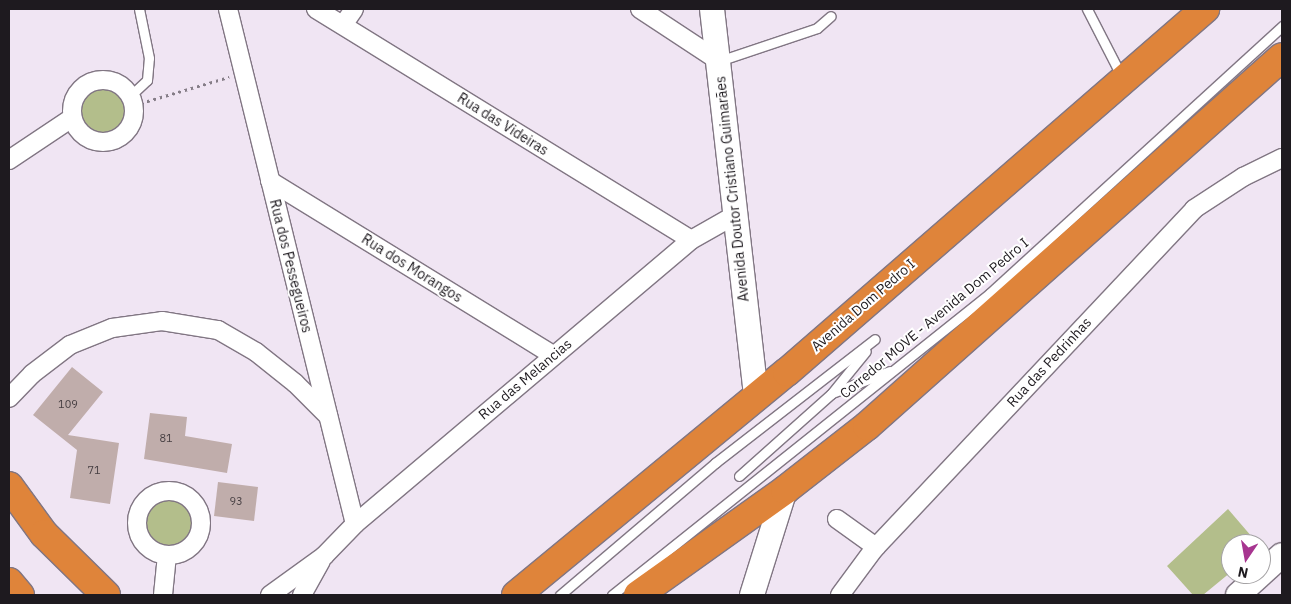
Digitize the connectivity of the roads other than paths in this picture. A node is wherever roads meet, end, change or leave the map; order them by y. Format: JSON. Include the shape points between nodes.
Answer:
{"nodes":[{"id":1,"x":138,"y":9,"type":"edge"},
{"id":2,"x":228,"y":9,"type":"edge"},
{"id":3,"x":316,"y":9,"type":"edge"},
{"id":4,"x":354,"y":9,"type":"edge"},
{"id":5,"x":640,"y":9,"type":"edge"},
{"id":6,"x":712,"y":9,"type":"edge"},
{"id":7,"x":1087,"y":9,"type":"edge"},
{"id":8,"x":1205,"y":9,"type":"edge"},
{"id":9,"x":831,"y":16,"type":"dead end"},
{"id":10,"x":343,"y":25,"type":"junction"},
{"id":11,"x":1282,"y":26,"type":"edge"},
{"id":12,"x":1282,"y":57,"type":"edge"},
{"id":13,"x":719,"y":61,"type":"junction"},
{"id":14,"x":1122,"y":77,"type":"junction"},
{"id":15,"x":132,"y":100,"type":"junction"},
{"id":16,"x":72,"y":118,"type":"junction"},
{"id":17,"x":1282,"y":158,"type":"edge"},
{"id":18,"x":9,"y":160,"type":"edge"},
{"id":19,"x":270,"y":181,"type":"junction"},
{"id":20,"x":735,"y":215,"type":"junction"},
{"id":21,"x":691,"y":240,"type":"junction"},
{"id":22,"x":553,"y":355,"type":"junction"},
{"id":23,"x":900,"y":367,"type":"junction"},
{"id":24,"x":752,"y":369,"type":"junction"},
{"id":25,"x":780,"y":377,"type":"junction"},
{"id":26,"x":831,"y":394,"type":"junction"},
{"id":27,"x":756,"y":397,"type":"junction"},
{"id":28,"x":9,"y":398,"type":"edge"},
{"id":29,"x":328,"y":416,"type":"junction"},
{"id":30,"x":739,"y":476,"type":"dead end"},
{"id":31,"x":9,"y":486,"type":"edge"},
{"id":32,"x":785,"y":490,"type":"junction"},
{"id":33,"x":837,"y":519,"type":"dead end"},
{"id":34,"x":356,"y":524,"type":"junction"},
{"id":35,"x":739,"y":524,"type":"junction"},
{"id":36,"x":876,"y":547,"type":"junction"},
{"id":37,"x":167,"y":555,"type":"dead end"},
{"id":38,"x":1282,"y":555,"type":"edge"},
{"id":39,"x":324,"y":556,"type":"junction"},
{"id":40,"x":761,"y":564,"type":"junction"},
{"id":41,"x":9,"y":582,"type":"edge"},
{"id":42,"x":20,"y":595,"type":"edge"},
{"id":43,"x":106,"y":595,"type":"edge"},
{"id":44,"x":163,"y":595,"type":"edge"},
{"id":45,"x":270,"y":595,"type":"edge"},
{"id":46,"x":302,"y":595,"type":"edge"},
{"id":47,"x":516,"y":595,"type":"edge"},
{"id":48,"x":560,"y":595,"type":"edge"},
{"id":49,"x":612,"y":595,"type":"edge"},
{"id":50,"x":638,"y":595,"type":"edge"},
{"id":51,"x":752,"y":595,"type":"edge"},
{"id":52,"x":840,"y":595,"type":"edge"},
{"id":53,"x":1238,"y":595,"type":"edge"}],
"edges":[{"from":1,"to":15,"type":"lane","via":[[149,58],[147,80]]},
{"from":2,"to":19,"type":"street","name":"Rua dos Pessegueiros"},
{"from":3,"to":10,"type":"street","name":"Rua das Videiras"},
{"from":4,"to":10,"type":"street"},
{"from":5,"to":13,"type":"street"},
{"from":6,"to":13,"type":"main road","name":"Avenida Doutor Cristiano Guimarães"},
{"from":7,"to":14,"type":"lane"},
{"from":8,"to":14,"type":"highway","name":"Avenida Dom Pedro I"},
{"from":9,"to":13,"type":"lane","via":[[817,28]]},
{"from":10,"to":21,"type":"street","name":"Rua das Videiras"},
{"from":11,"to":23,"type":"lane","name":"Corredor MOVE - Avenida Dom Pedro I","via":[[990,293]]},
{"from":12,"to":32,"type":"highway","via":[[867,426]]},
{"from":13,"to":20,"type":"main road","name":"Avenida Doutor Cristiano Guimarães"},
{"from":14,"to":25,"type":"highway","name":"Avenida Dom Pedro I"},
{"from":15,"to":16,"type":"street","via":[[113,81],[90,82],[74,97]]},
{"from":15,"to":16,"type":"street","via":[[130,126],[114,140],[97,142],[87,138],[76,128]]},
{"from":16,"to":18,"type":"street"},
{"from":17,"to":36,"type":"street","name":"Rua das Pedrinhas","via":[[1194,209]]},
{"from":19,"to":22,"type":"street","name":"Rua dos Morangos"},
{"from":19,"to":29,"type":"street","name":"Rua dos Pessegueiros"},
{"from":20,"to":21,"type":"street","name":"Rua das Melancias"},
{"from":20,"to":24,"type":"main road","name":"Avenida Doutor Cristiano Guimarães"},
{"from":21,"to":22,"type":"street","name":"Rua das Melancias"},
{"from":22,"to":34,"type":"street","name":"Rua das Melancias"},
{"from":23,"to":26,"type":"lane"},
{"from":23,"to":49,"type":"lane","name":"Corredor MOVE - Avenida Dom Pedro I"},
{"from":24,"to":25,"type":"main road","via":[[766,377]]},
{"from":24,"to":27,"type":"main road","name":"Avenida Doutor Cristiano Guimarães"},
{"from":25,"to":27,"type":"highway","name":"Avenida Dom Pedro I"},
{"from":26,"to":30,"type":"lane","name":"Corredor MOVE - Avenida Dom Pedro I"},
{"from":26,"to":48,"type":"lane","name":"Corredor MOVE - Avenida Dom Pedro I","via":[[875,339],[715,463]]},
{"from":27,"to":47,"type":"highway","name":"Avenida Dom Pedro I"},
{"from":28,"to":29,"type":"street","via":[[32,374],[70,345],[112,328],[162,321],[218,330],[256,352]]},
{"from":29,"to":34,"type":"street","name":"Rua dos Pessegueiros"},
{"from":31,"to":43,"type":"highway","via":[[44,534]]},
{"from":32,"to":35,"type":"highway"},
{"from":32,"to":40,"type":"main road"},
{"from":33,"to":36,"type":"street"},
{"from":34,"to":39,"type":"street","name":"Rua das Melancias"},
{"from":35,"to":40,"type":"main road","via":[[754,535]]},
{"from":35,"to":50,"type":"highway"},
{"from":36,"to":52,"type":"street","name":"Rua das Pedrinhas"},
{"from":37,"to":44,"type":"street"},
{"from":38,"to":53,"type":"main road"},
{"from":39,"to":45,"type":"street","name":"Rua das Melancias"},
{"from":39,"to":46,"type":"street","name":"Rua das Melancias"},
{"from":40,"to":51,"type":"main road"},
{"from":41,"to":42,"type":"highway"}]}
